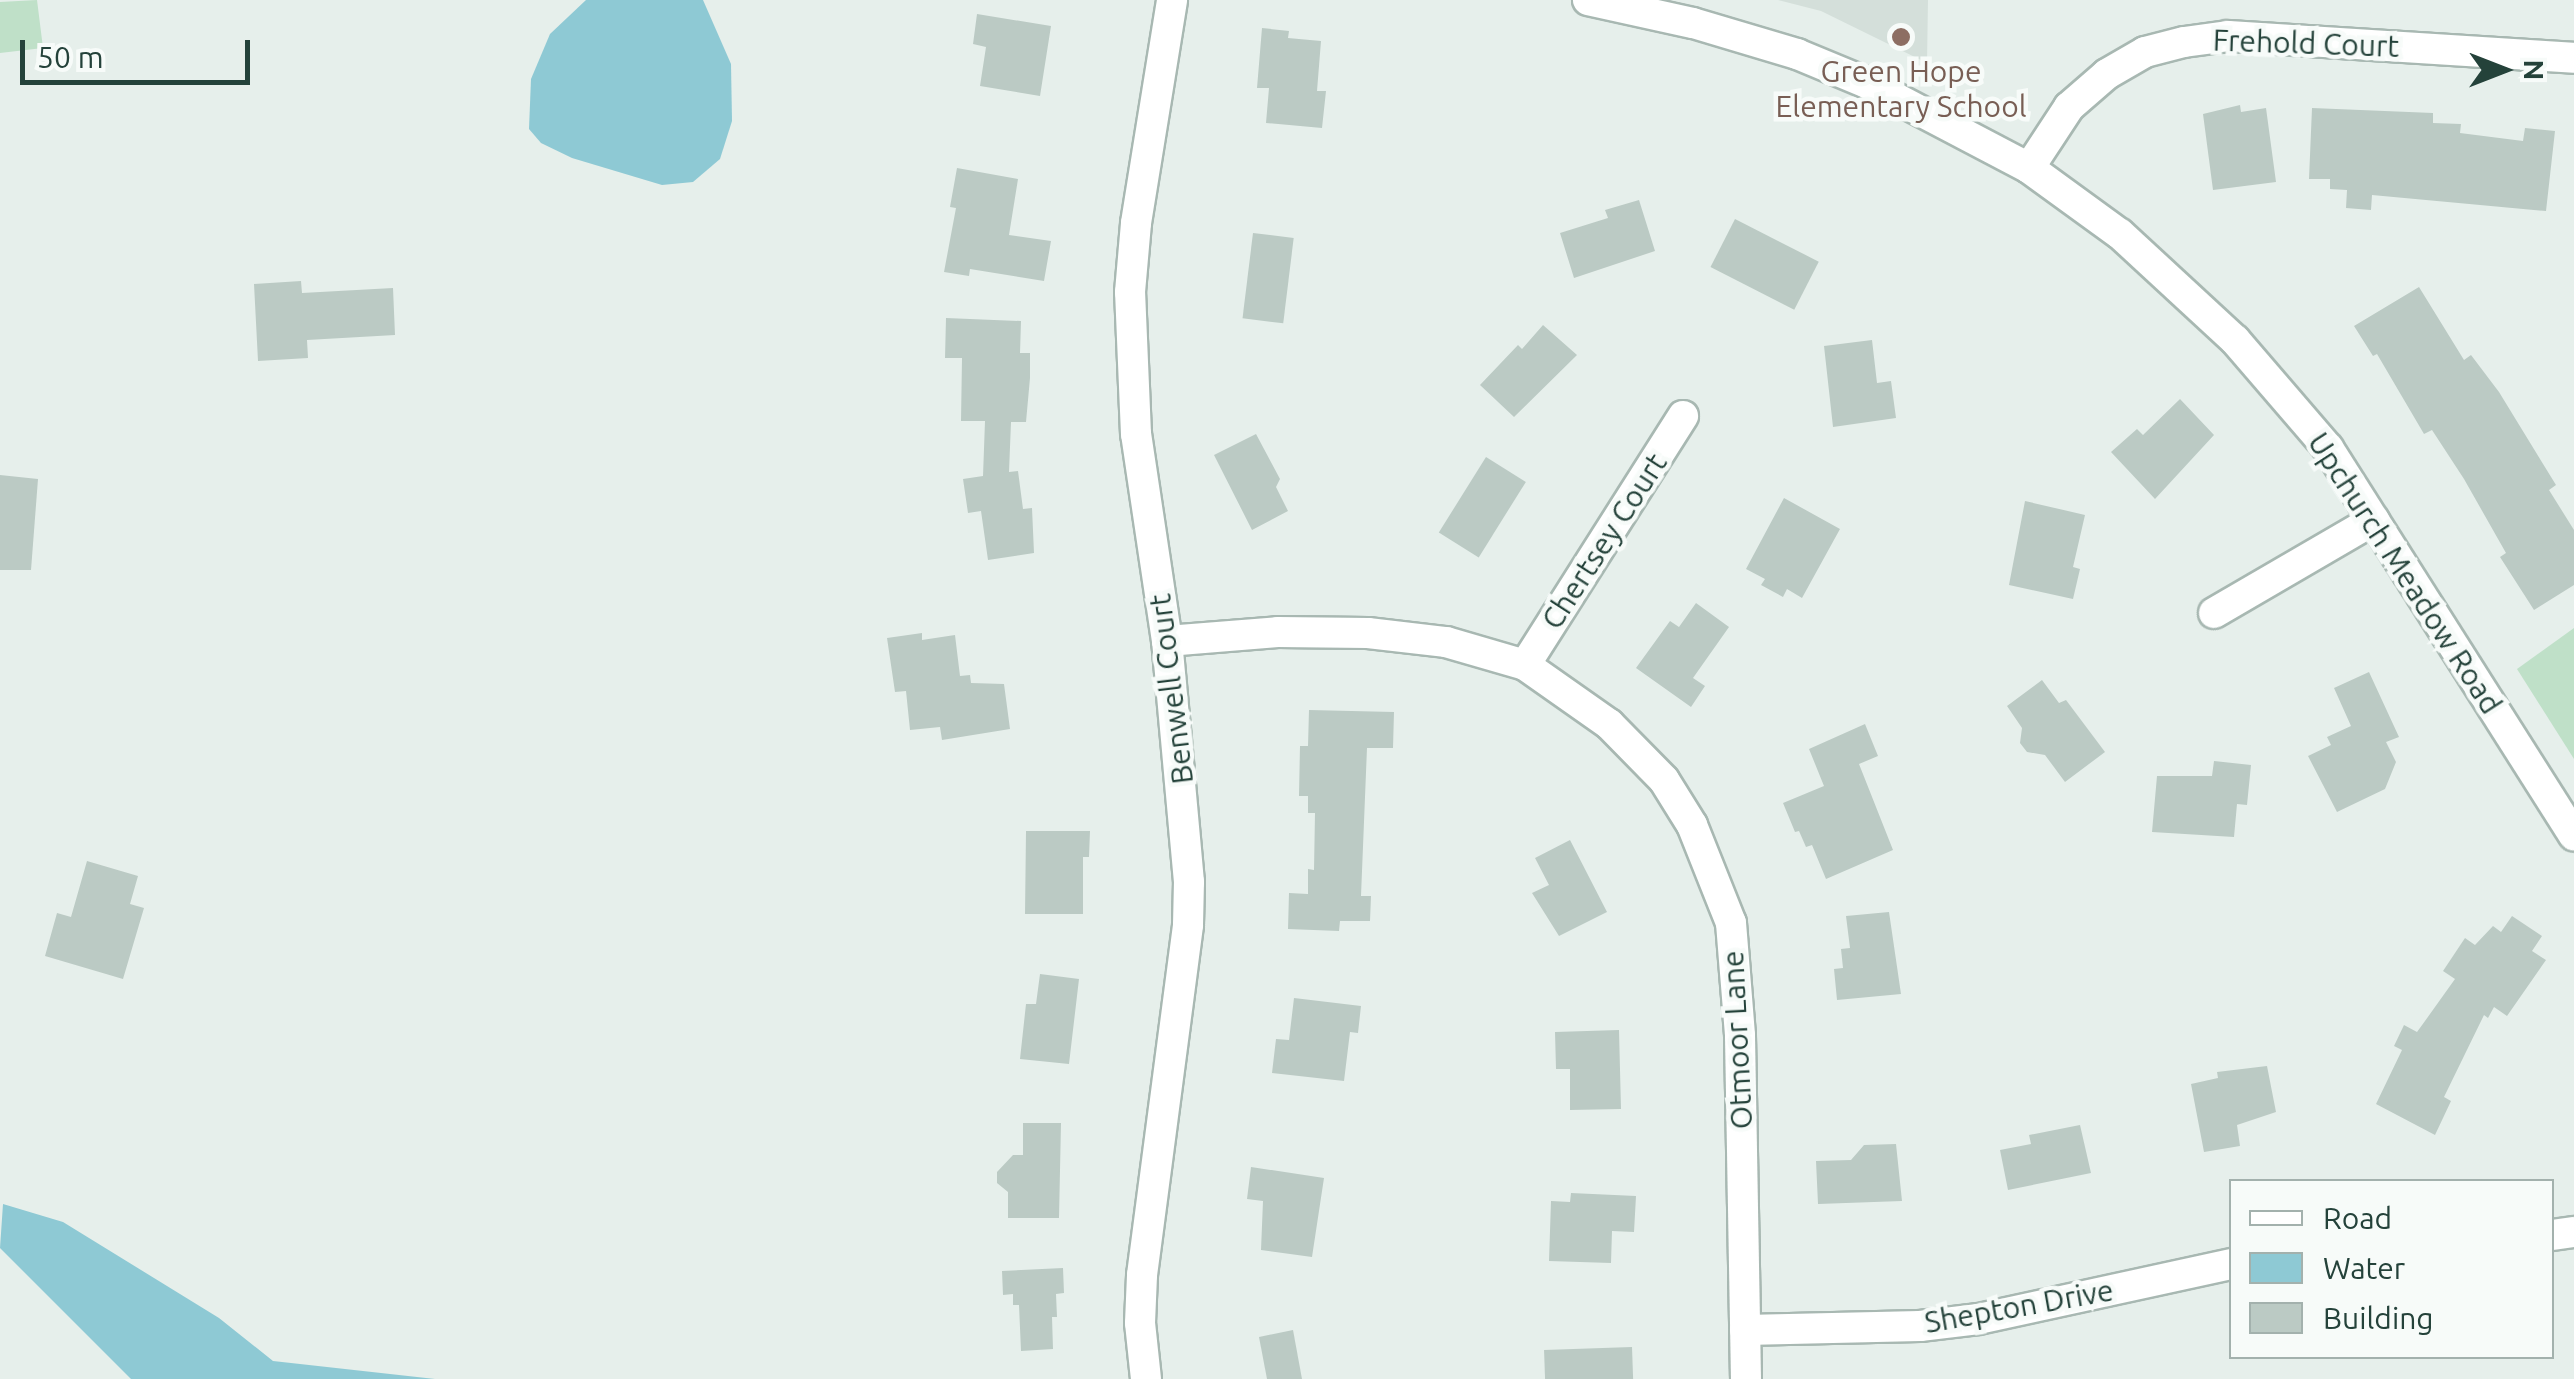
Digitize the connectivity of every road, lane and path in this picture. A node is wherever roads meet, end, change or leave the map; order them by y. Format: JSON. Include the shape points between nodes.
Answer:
{"nodes":[{"id":1,"x":1172,"y":0,"type":"edge"},
{"id":2,"x":1588,"y":0,"type":"edge"},
{"id":3,"x":2574,"y":58,"type":"edge"},
{"id":4,"x":2029,"y":168,"type":"junction"},
{"id":5,"x":1684,"y":416,"type":"dead end"},
{"id":6,"x":2374,"y":520,"type":"junction"},
{"id":7,"x":2214,"y":612,"type":"dead end"},
{"id":8,"x":1167,"y":641,"type":"junction"},
{"id":9,"x":1525,"y":665,"type":"junction"},
{"id":10,"x":2574,"y":836,"type":"edge"},
{"id":11,"x":2229,"y":1265,"type":"edge"},
{"id":12,"x":1745,"y":1330,"type":"junction"},
{"id":13,"x":1146,"y":1379,"type":"edge"},
{"id":14,"x":1746,"y":1379,"type":"edge"}],
"edges":[{"from":1,"to":8,"type":"street","name":"Benwell Court","via":[[1130,292],[1136,434]]},
{"from":2,"to":4,"type":"street","name":"Upchurch Meadow Road","via":[[1798,54],[1920,108]]},
{"from":3,"to":4,"type":"street","name":"Frehold Court","via":[[2228,36],[2184,42],[2145,52],[2108,74],[2069,107]]},
{"from":4,"to":6,"type":"street","name":"Upchurch Meadow Road","via":[[2120,234],[2235,340],[2328,448]]},
{"from":5,"to":9,"type":"street","name":"Chertsey Court"},
{"from":6,"to":7,"type":"street"},
{"from":6,"to":10,"type":"street","name":"Upchurch Meadow Road"},
{"from":8,"to":9,"type":"street","name":"Otmoor Lane","via":[[1368,633],[1446,642]]},
{"from":8,"to":13,"type":"street","name":"Benwell Court","via":[[1188,925],[1142,1275]]},
{"from":9,"to":12,"type":"street","name":"Otmoor Lane","via":[[1608,724],[1664,780],[1692,825],[1731,923],[1740,1036]]},
{"from":11,"to":12,"type":"street","name":"Shepton Drive","via":[[1979,1319]]},
{"from":12,"to":14,"type":"street","name":"Otmoor Lane"}]}
